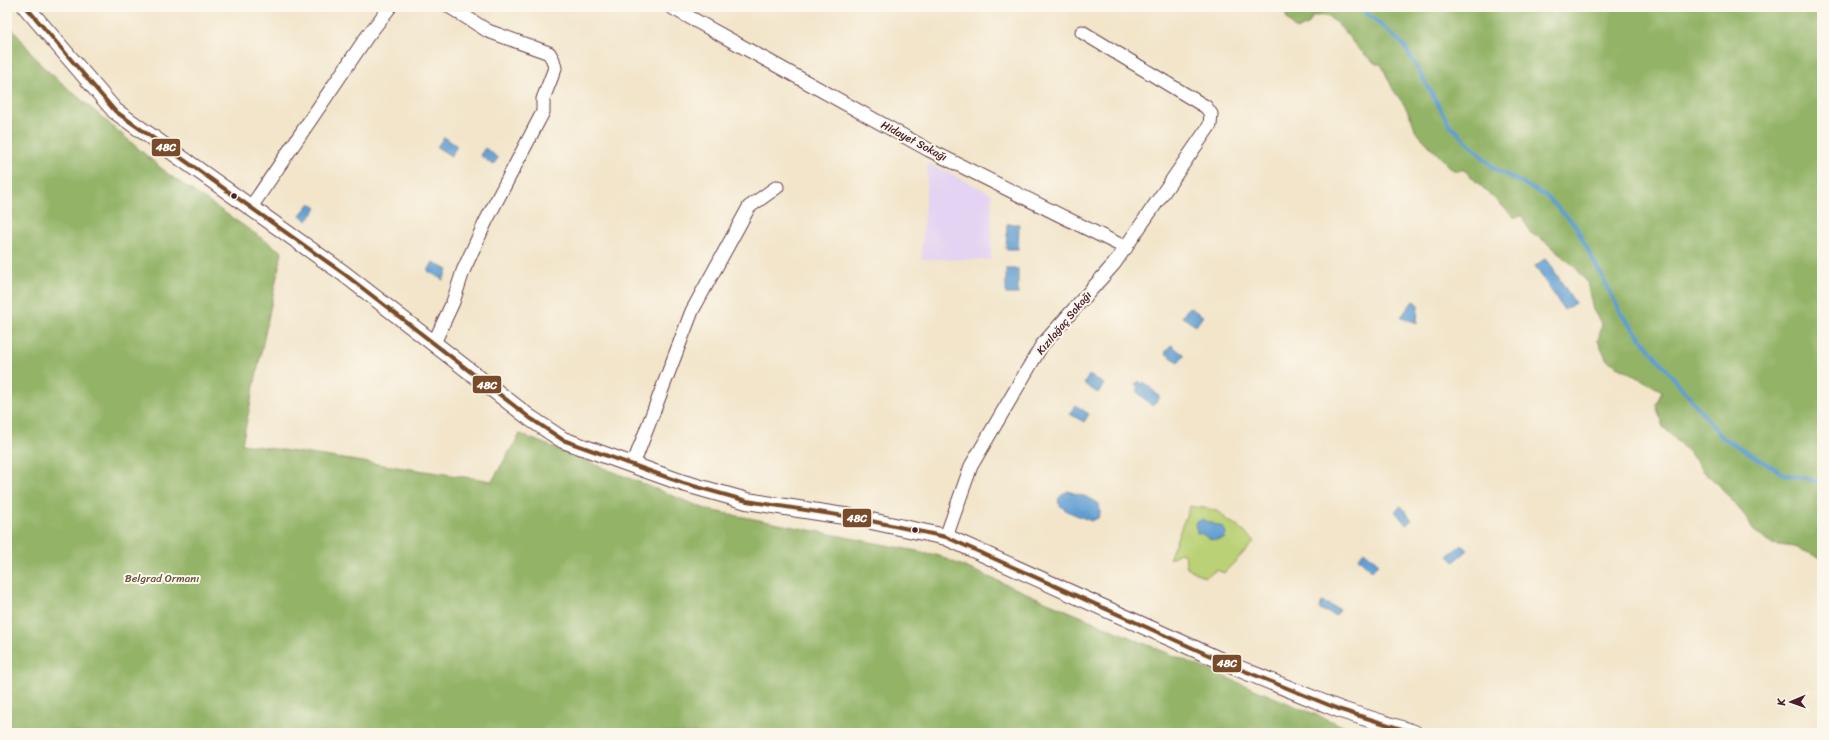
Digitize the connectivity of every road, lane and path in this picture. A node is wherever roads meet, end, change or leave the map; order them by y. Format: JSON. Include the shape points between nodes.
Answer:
{"nodes":[{"id":1,"x":26,"y":7,"type":"edge"},
{"id":2,"x":390,"y":7,"type":"edge"},
{"id":3,"x":450,"y":7,"type":"edge"},
{"id":4,"x":671,"y":7,"type":"edge"},
{"id":5,"x":1082,"y":32,"type":"dead end"},
{"id":6,"x":777,"y":187,"type":"dead end"},
{"id":7,"x":251,"y":207,"type":"junction"},
{"id":8,"x":1126,"y":248,"type":"junction"},
{"id":9,"x":434,"y":343,"type":"junction"},
{"id":10,"x":633,"y":465,"type":"junction"},
{"id":11,"x":946,"y":537,"type":"junction"},
{"id":12,"x":1414,"y":733,"type":"edge"}],
"edges":[{"from":1,"to":7,"type":"street","via":[[115,111]]},
{"from":2,"to":7,"type":"street","via":[[366,38]]},
{"from":3,"to":9,"type":"street","via":[[488,31],[548,53],[554,60],[555,68],[543,99],[543,112],[483,228]]},
{"from":4,"to":8,"type":"street","name":"Hidayet Sokağı","via":[[929,150]]},
{"from":5,"to":8,"type":"street","name":"Kızılağaç Sokağı","via":[[1206,107],[1211,114],[1210,125]]},
{"from":6,"to":10,"type":"street","via":[[749,207],[692,311]]},
{"from":7,"to":9,"type":"street"},
{"from":8,"to":11,"type":"street","name":"Kızılağaç Sokağı","via":[[1042,346],[971,466]]},
{"from":9,"to":10,"type":"street","via":[[563,440]]},
{"from":10,"to":11,"type":"street","via":[[683,483],[747,501],[857,518]]},
{"from":11,"to":12,"type":"street","via":[[1235,667],[1341,710]]}]}
